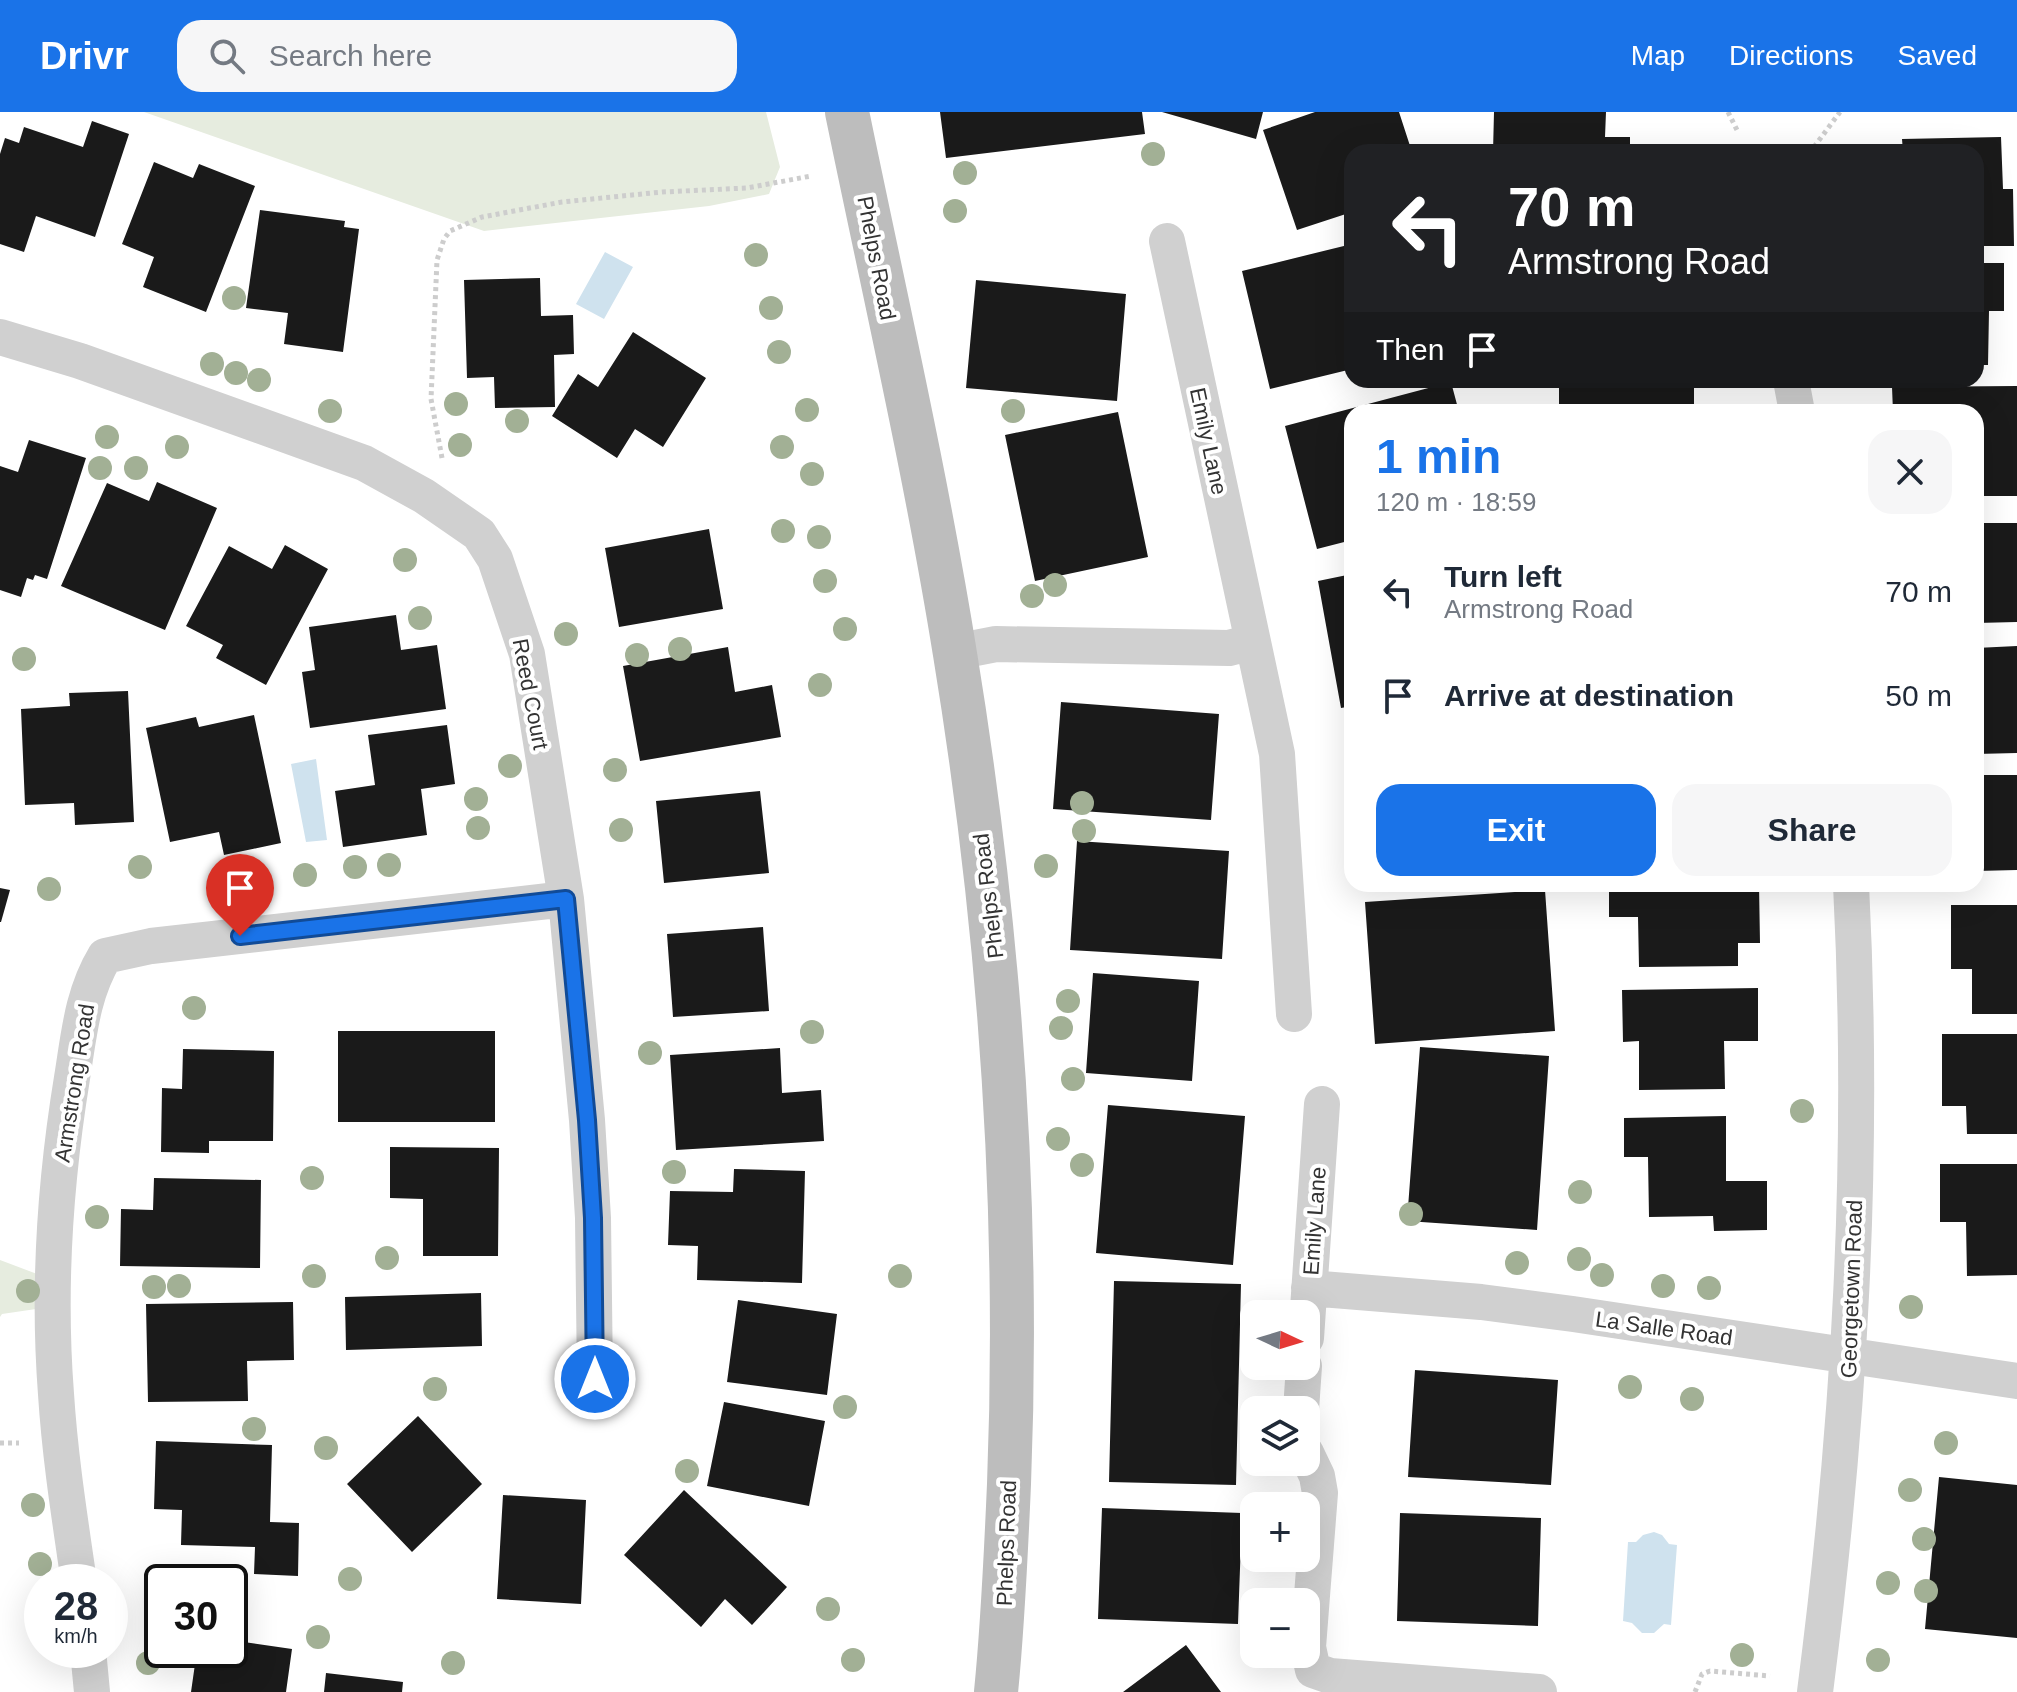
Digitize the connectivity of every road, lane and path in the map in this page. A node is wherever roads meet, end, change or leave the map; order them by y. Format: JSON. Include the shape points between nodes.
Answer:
{"nodes":[{"id":1,"x":847,"y":112,"type":"edge"},
{"id":2,"x":1728,"y":112,"type":"edge"},
{"id":3,"x":1840,"y":112,"type":"edge"},
{"id":4,"x":1738,"y":132,"type":"dead end"},
{"id":5,"x":1816,"y":144,"type":"edge"},
{"id":6,"x":811,"y":176,"type":"dead end"},
{"id":7,"x":1167,"y":241,"type":"dead end"},
{"id":8,"x":0,"y":337,"type":"edge"},
{"id":9,"x":442,"y":458,"type":"dead end"},
{"id":10,"x":1252,"y":642,"type":"junction"},
{"id":11,"x":955,"y":652,"type":"junction"},
{"id":12,"x":1851,"y":892,"type":"edge"},
{"id":13,"x":566,"y":899,"type":"junction"},
{"id":14,"x":1294,"y":1014,"type":"dead end"},
{"id":15,"x":1322,"y":1104,"type":"dead end"},
{"id":16,"x":1309,"y":1288,"type":"junction"},
{"id":17,"x":1308,"y":1300,"type":"edge"},
{"id":18,"x":1849,"y":1355,"type":"junction"},
{"id":19,"x":595,"y":1379,"type":"dead end"},
{"id":20,"x":2017,"y":1381,"type":"edge"},
{"id":21,"x":0,"y":1443,"type":"edge"},
{"id":22,"x":20,"y":1443,"type":"dead end"},
{"id":23,"x":1317,"y":1476,"type":"edge"},
{"id":24,"x":77,"y":1564,"type":"edge"},
{"id":25,"x":90,"y":1668,"type":"edge"},
{"id":26,"x":1770,"y":1676,"type":"dead end"},
{"id":27,"x":92,"y":1692,"type":"edge"},
{"id":28,"x":996,"y":1692,"type":"edge"},
{"id":29,"x":1539,"y":1692,"type":"edge"},
{"id":30,"x":1695,"y":1692,"type":"edge"},
{"id":31,"x":1815,"y":1692,"type":"edge"}],
"edges":[{"from":1,"to":11,"type":"street","name":"Phelps Road"},
{"from":2,"to":4,"type":"path"},
{"from":3,"to":5,"type":"path"},
{"from":6,"to":9,"type":"path","via":[[747,188],[562,202],[482,217],[450,231],[437,260],[431,399]]},
{"from":7,"to":10,"type":"street","name":"Emily Lane"},
{"from":8,"to":13,"type":"street","name":"Reed Court","via":[[364,463],[479,534],[495,559],[527,654]]},
{"from":10,"to":11,"type":"street","via":[[1229,648],[996,644]]},
{"from":10,"to":14,"type":"street","name":"Emily Lane","via":[[1277,754]]},
{"from":11,"to":28,"type":"street","name":"Phelps Road","via":[[995,939],[1009,1141],[1014,1367]]},
{"from":12,"to":18,"type":"street","name":"Georgetown Road","via":[[1857,1062]]},
{"from":13,"to":19,"type":"street","name":"Reed Court","via":[[588,1135]]},
{"from":13,"to":24,"type":"street","name":"Armstrong Road","via":[[151,946],[105,956],[91,980],[82,1016],[57,1204],[55,1392]]},
{"from":15,"to":16,"type":"street","name":"Emily Lane"},
{"from":16,"to":17,"type":"street","name":"Emily Lane"},
{"from":16,"to":18,"type":"street","name":"La Salle Road","via":[[1481,1302]]},
{"from":18,"to":20,"type":"street","name":"La Salle Road"},
{"from":18,"to":31,"type":"street","name":"Georgetown Road","via":[[1834,1546]]},
{"from":21,"to":22,"type":"path"},
{"from":23,"to":29,"type":"street","via":[[1308,1647],[1313,1670],[1330,1676]]},
{"from":25,"to":27,"type":"street"},
{"from":26,"to":30,"type":"path","via":[[1710,1671],[1702,1674]]}]}
